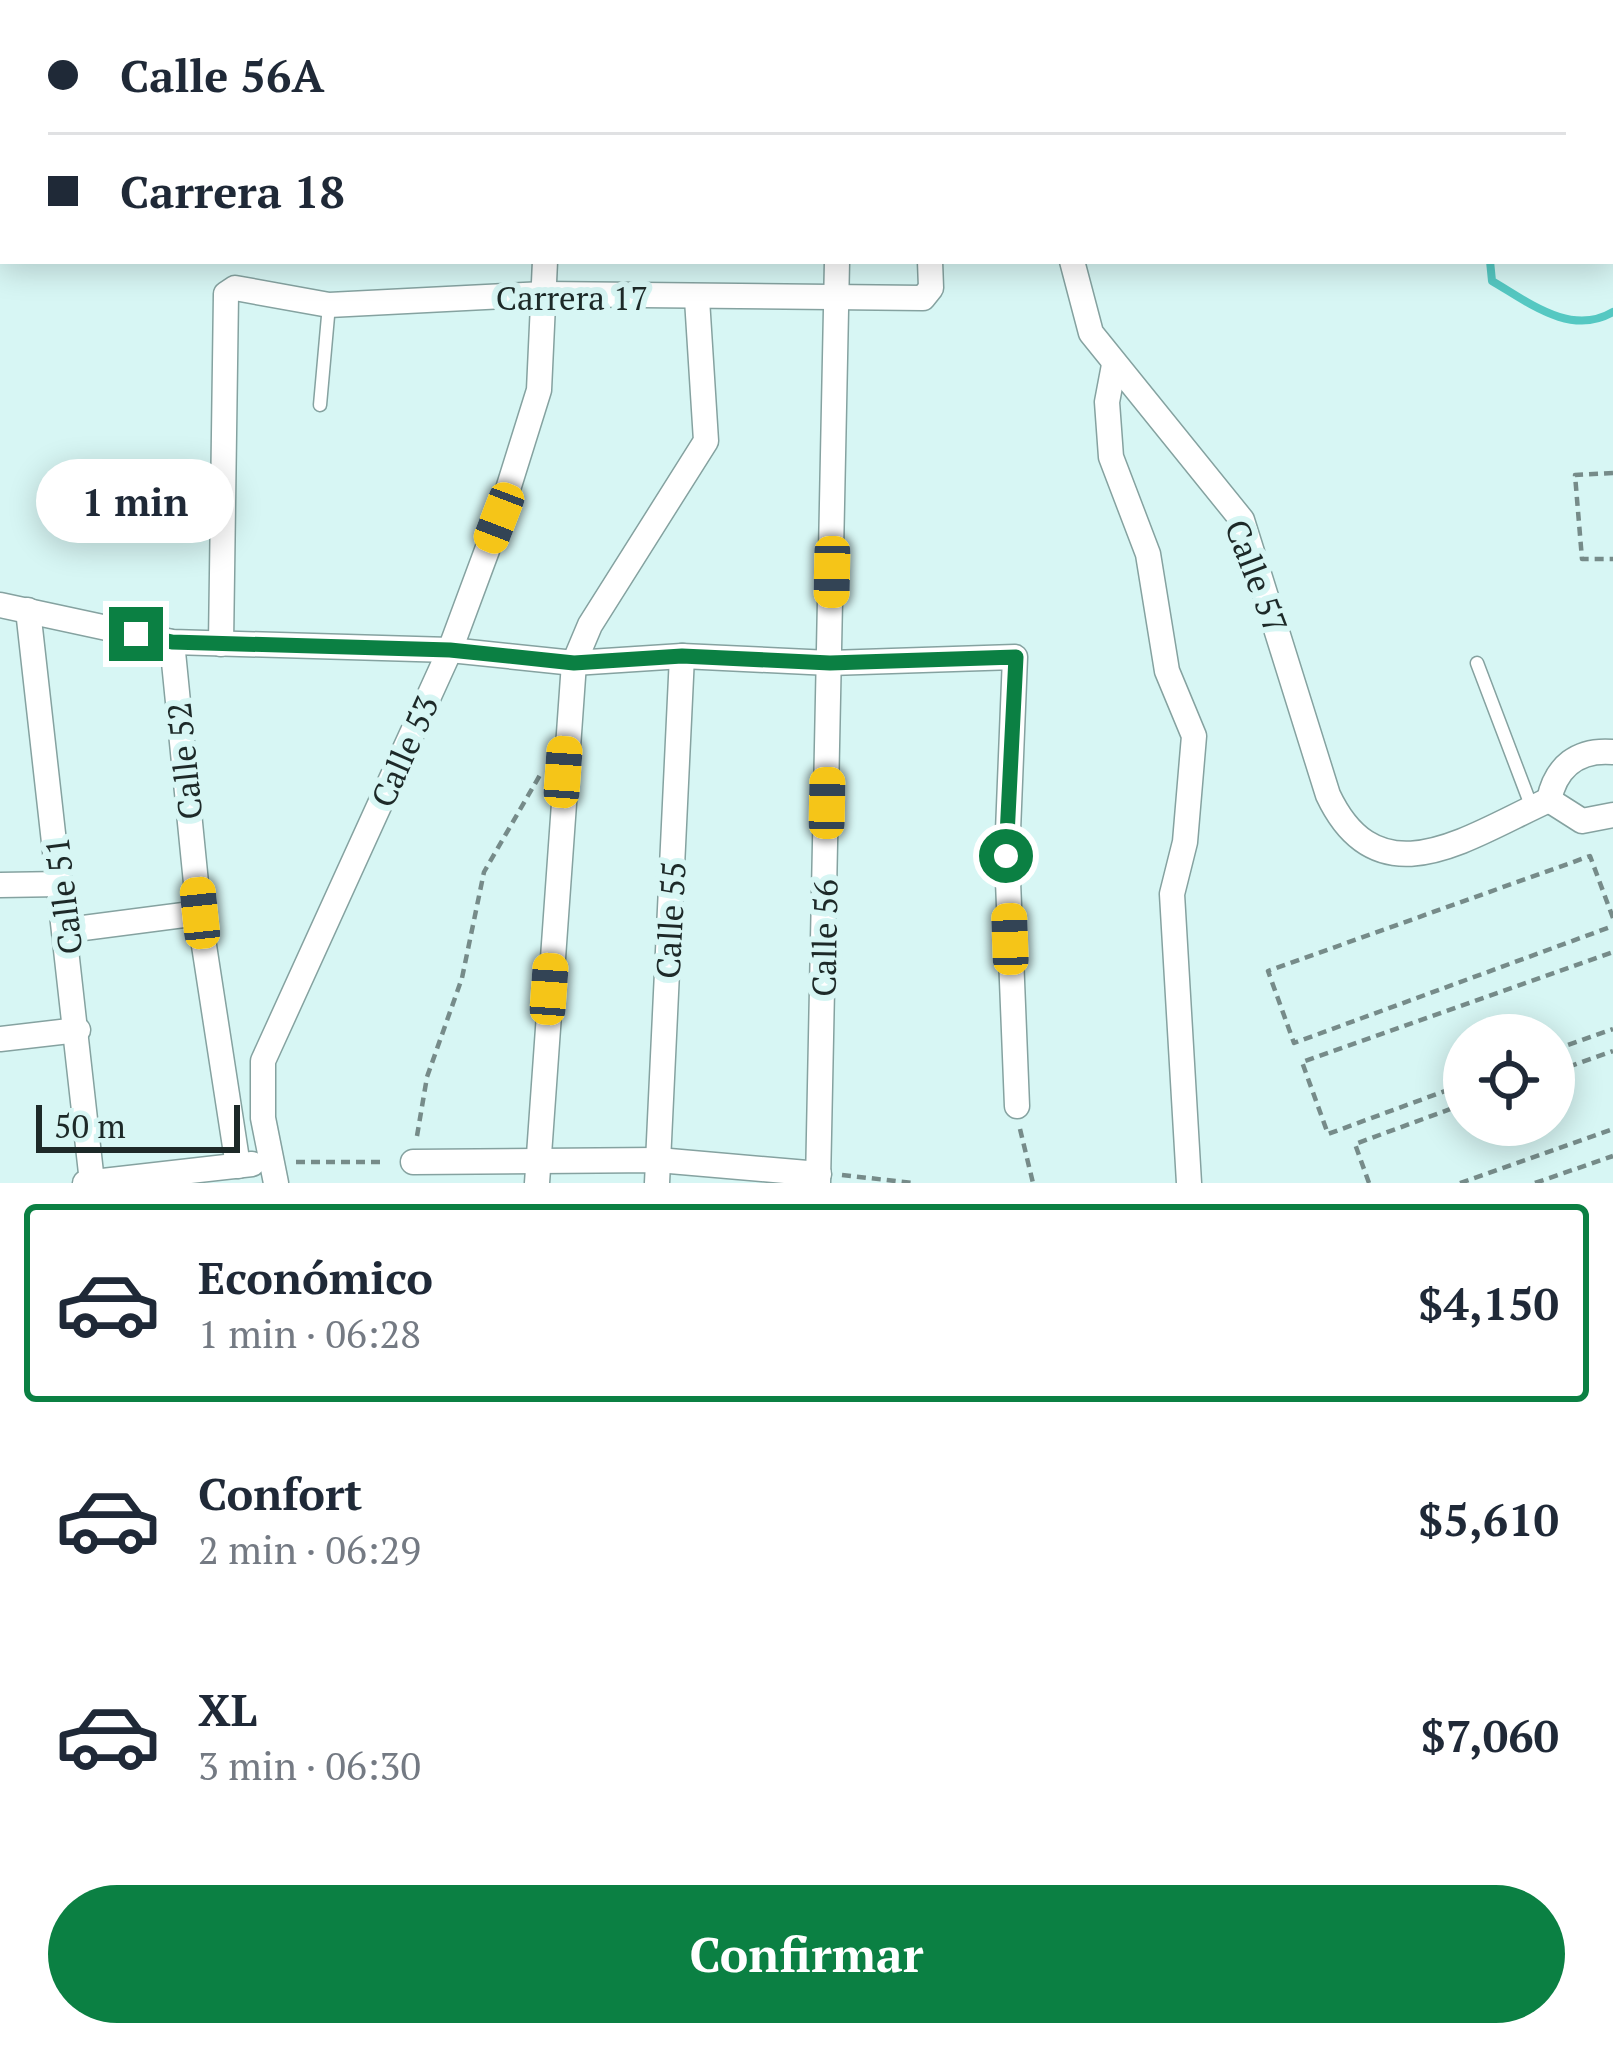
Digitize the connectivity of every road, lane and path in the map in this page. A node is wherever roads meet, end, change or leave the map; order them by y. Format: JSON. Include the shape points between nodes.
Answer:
{"nodes":[{"id":1,"x":257,"y":264,"type":"edge"},
{"id":2,"x":545,"y":264,"type":"edge"},
{"id":3,"x":837,"y":264,"type":"edge"},
{"id":4,"x":930,"y":264,"type":"edge"},
{"id":5,"x":1073,"y":264,"type":"edge"},
{"id":6,"x":257,"y":289,"type":"junction"},
{"id":7,"x":544,"y":294,"type":"junction"},
{"id":8,"x":836,"y":298,"type":"junction"},
{"id":9,"x":697,"y":299,"type":"junction"},
{"id":10,"x":329,"y":305,"type":"junction"},
{"id":11,"x":1114,"y":365,"type":"junction"},
{"id":12,"x":320,"y":405,"type":"dead end"},
{"id":13,"x":1613,"y":473,"type":"edge"},
{"id":14,"x":1613,"y":560,"type":"edge"},
{"id":15,"x":0,"y":605,"type":"edge"},
{"id":16,"x":28,"y":610,"type":"junction"},
{"id":17,"x":172,"y":642,"type":"junction"},
{"id":18,"x":221,"y":644,"type":"junction"},
{"id":19,"x":450,"y":650,"type":"junction"},
{"id":20,"x":682,"y":656,"type":"junction"},
{"id":21,"x":574,"y":663,"type":"junction"},
{"id":22,"x":830,"y":663,"type":"junction"},
{"id":23,"x":1477,"y":663,"type":"dead end"},
{"id":24,"x":566,"y":729,"type":"junction"},
{"id":25,"x":1613,"y":752,"type":"edge"},
{"id":26,"x":1540,"y":804,"type":"junction"},
{"id":27,"x":1613,"y":815,"type":"edge"},
{"id":28,"x":62,"y":884,"type":"junction"},
{"id":29,"x":0,"y":885,"type":"edge"},
{"id":30,"x":200,"y":913,"type":"junction"},
{"id":31,"x":1613,"y":922,"type":"edge"},
{"id":32,"x":68,"y":931,"type":"junction"},
{"id":33,"x":1613,"y":952,"type":"edge"},
{"id":34,"x":1613,"y":1029,"type":"edge"},
{"id":35,"x":78,"y":1030,"type":"junction"},
{"id":36,"x":0,"y":1039,"type":"edge"},
{"id":37,"x":1575,"y":1043,"type":"edge"},
{"id":38,"x":1613,"y":1051,"type":"edge"},
{"id":39,"x":1575,"y":1065,"type":"edge"},
{"id":40,"x":1443,"y":1092,"type":"edge"},
{"id":41,"x":1017,"y":1106,"type":"joint"},
{"id":42,"x":1443,"y":1112,"type":"edge"},
{"id":43,"x":1613,"y":1129,"type":"edge"},
{"id":44,"x":1613,"y":1156,"type":"edge"},
{"id":45,"x":413,"y":1162,"type":"junction"},
{"id":46,"x":238,"y":1166,"type":"junction"},
{"id":47,"x":657,"y":1171,"type":"edge"},
{"id":48,"x":274,"y":1172,"type":"edge"},
{"id":49,"x":537,"y":1172,"type":"edge"},
{"id":50,"x":819,"y":1179,"type":"edge"},
{"id":51,"x":89,"y":1183,"type":"edge"},
{"id":52,"x":913,"y":1183,"type":"edge"},
{"id":53,"x":1033,"y":1183,"type":"edge"},
{"id":54,"x":1189,"y":1183,"type":"edge"},
{"id":55,"x":1370,"y":1183,"type":"edge"},
{"id":56,"x":1460,"y":1183,"type":"edge"},
{"id":57,"x":1535,"y":1183,"type":"edge"}],
"edges":[{"from":1,"to":6,"type":"street"},
{"from":2,"to":7,"type":"street","name":"Calle 53"},
{"from":3,"to":8,"type":"street","name":"Calle 56"},
{"from":4,"to":8,"type":"street","name":"Carrera 17","via":[[932,288],[922,298]]},
{"from":5,"to":11,"type":"street","name":"Calle 57","via":[[1091,333]]},
{"from":6,"to":10,"type":"street","name":"Carrera 17"},
{"from":6,"to":18,"type":"street","name":"Carrera 17","via":[[226,294]]},
{"from":7,"to":9,"type":"street","name":"Carrera 17"},
{"from":7,"to":10,"type":"street","name":"Carrera 17"},
{"from":7,"to":19,"type":"street","name":"Calle 53","via":[[539,390]]},
{"from":8,"to":9,"type":"street","name":"Carrera 17"},
{"from":8,"to":22,"type":"street","name":"Calle 56"},
{"from":9,"to":21,"type":"street","via":[[706,441]]},
{"from":10,"to":12,"type":"lane"},
{"from":11,"to":26,"type":"street","name":"Calle 57","via":[[1242,520],[1344,829],[1399,856],[1430,853]]},
{"from":11,"to":54,"type":"street","via":[[1111,457],[1148,554],[1167,671],[1194,736],[1172,894]]},
{"from":13,"to":14,"type":"path","via":[[1575,475],[1582,559]]},
{"from":15,"to":16,"type":"street"},
{"from":16,"to":17,"type":"street"},
{"from":16,"to":28,"type":"street","name":"Calle 51"},
{"from":17,"to":18,"type":"street"},
{"from":17,"to":30,"type":"street","name":"Calle 52"},
{"from":18,"to":19,"type":"street"},
{"from":19,"to":21,"type":"street"},
{"from":19,"to":48,"type":"street","name":"Calle 53","via":[[263,1061]]},
{"from":20,"to":21,"type":"street"},
{"from":20,"to":22,"type":"street"},
{"from":20,"to":47,"type":"street","name":"Calle 55"},
{"from":21,"to":24,"type":"street"},
{"from":22,"to":41,"type":"street","via":[[1016,657],[1006,856]]},
{"from":22,"to":50,"type":"street","name":"Calle 56"},
{"from":23,"to":26,"type":"lane"},
{"from":24,"to":45,"type":"path","via":[[484,872],[462,978],[427,1077]]},
{"from":24,"to":49,"type":"street"},
{"from":25,"to":26,"type":"street","via":[[1595,751],[1563,767]]},
{"from":26,"to":27,"type":"street","via":[[1582,821]]},
{"from":28,"to":29,"type":"street"},
{"from":28,"to":32,"type":"street","name":"Calle 51"},
{"from":30,"to":32,"type":"street"},
{"from":30,"to":46,"type":"street","name":"Calle 52"},
{"from":31,"to":31,"type":"path","via":[[1294,1043],[1268,971],[1590,856]]},
{"from":32,"to":35,"type":"street","name":"Calle 51"},
{"from":33,"to":40,"type":"path","via":[[1302,1062],[1328,1134]]},
{"from":34,"to":37,"type":"path"},
{"from":35,"to":36,"type":"street"},
{"from":35,"to":51,"type":"street","name":"Calle 51"},
{"from":38,"to":39,"type":"path"},
{"from":41,"to":53,"type":"path"},
{"from":42,"to":55,"type":"path","via":[[1355,1144]]},
{"from":43,"to":56,"type":"path"},
{"from":44,"to":57,"type":"path"},
{"from":45,"to":48,"type":"path"},
{"from":45,"to":49,"type":"street"},
{"from":46,"to":48,"type":"street"},
{"from":46,"to":51,"type":"street"},
{"from":47,"to":49,"type":"street"},
{"from":47,"to":50,"type":"street"},
{"from":50,"to":52,"type":"path"}]}
